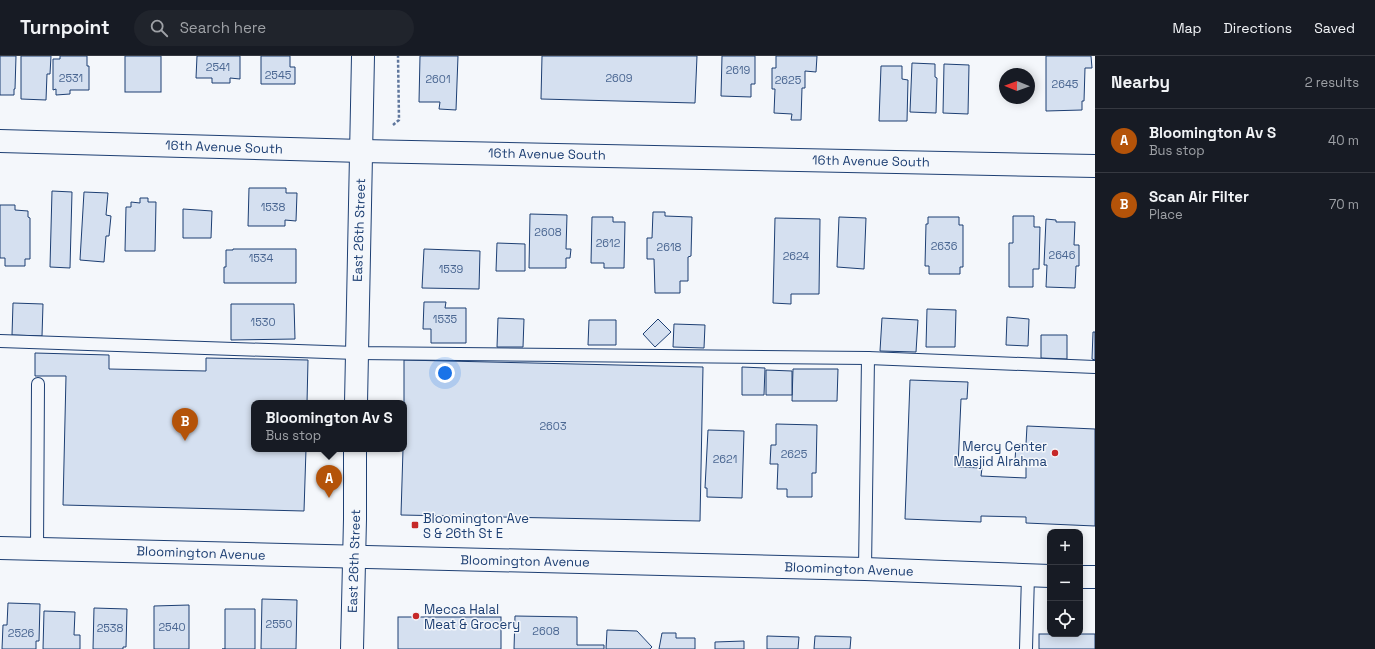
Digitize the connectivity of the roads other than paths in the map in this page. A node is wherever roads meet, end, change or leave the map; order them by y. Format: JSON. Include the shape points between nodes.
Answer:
{"nodes":[{"id":1,"x":363,"y":56,"type":"edge"},
{"id":2,"x":0,"y":141,"type":"edge"},
{"id":3,"x":362,"y":151,"type":"junction"},
{"id":4,"x":1095,"y":166,"type":"edge"},
{"id":5,"x":0,"y":341,"type":"edge"},
{"id":6,"x":356,"y":353,"type":"junction"},
{"id":7,"x":868,"y":358,"type":"junction"},
{"id":8,"x":1095,"y":367,"type":"edge"},
{"id":9,"x":38,"y":384,"type":"dead end"},
{"id":10,"x":356,"y":400,"type":"edge"},
{"id":11,"x":355,"y":452,"type":"edge"},
{"id":12,"x":0,"y":548,"type":"edge"},
{"id":13,"x":37,"y":549,"type":"junction"},
{"id":14,"x":354,"y":557,"type":"junction"},
{"id":15,"x":865,"y":569,"type":"junction"},
{"id":16,"x":1028,"y":575,"type":"junction"},
{"id":17,"x":1047,"y":576,"type":"edge"},
{"id":18,"x":1083,"y":577,"type":"edge"},
{"id":19,"x":1095,"y":577,"type":"edge"},
{"id":20,"x":352,"y":649,"type":"edge"},
{"id":21,"x":1026,"y":649,"type":"edge"}],
"edges":[{"from":1,"to":3,"type":"street","name":"East 26th Street"},
{"from":2,"to":3,"type":"street","name":"16th Avenue South"},
{"from":3,"to":4,"type":"street","name":"16th Avenue South"},
{"from":3,"to":6,"type":"street","name":"East 26th Street"},
{"from":5,"to":6,"type":"lane"},
{"from":6,"to":7,"type":"lane"},
{"from":6,"to":10,"type":"street","name":"East 26th Street"},
{"from":7,"to":8,"type":"lane"},
{"from":7,"to":15,"type":"lane"},
{"from":9,"to":13,"type":"lane"},
{"from":11,"to":14,"type":"street","name":"East 26th Street"},
{"from":12,"to":13,"type":"street","name":"Bloomington Avenue"},
{"from":13,"to":14,"type":"street","name":"Bloomington Avenue"},
{"from":14,"to":15,"type":"street","name":"Bloomington Avenue"},
{"from":14,"to":20,"type":"street","name":"East 26th Street"},
{"from":15,"to":16,"type":"street","name":"Bloomington Avenue"},
{"from":16,"to":17,"type":"street","name":"Bloomington Avenue"},
{"from":16,"to":21,"type":"lane"},
{"from":18,"to":19,"type":"street"}]}
